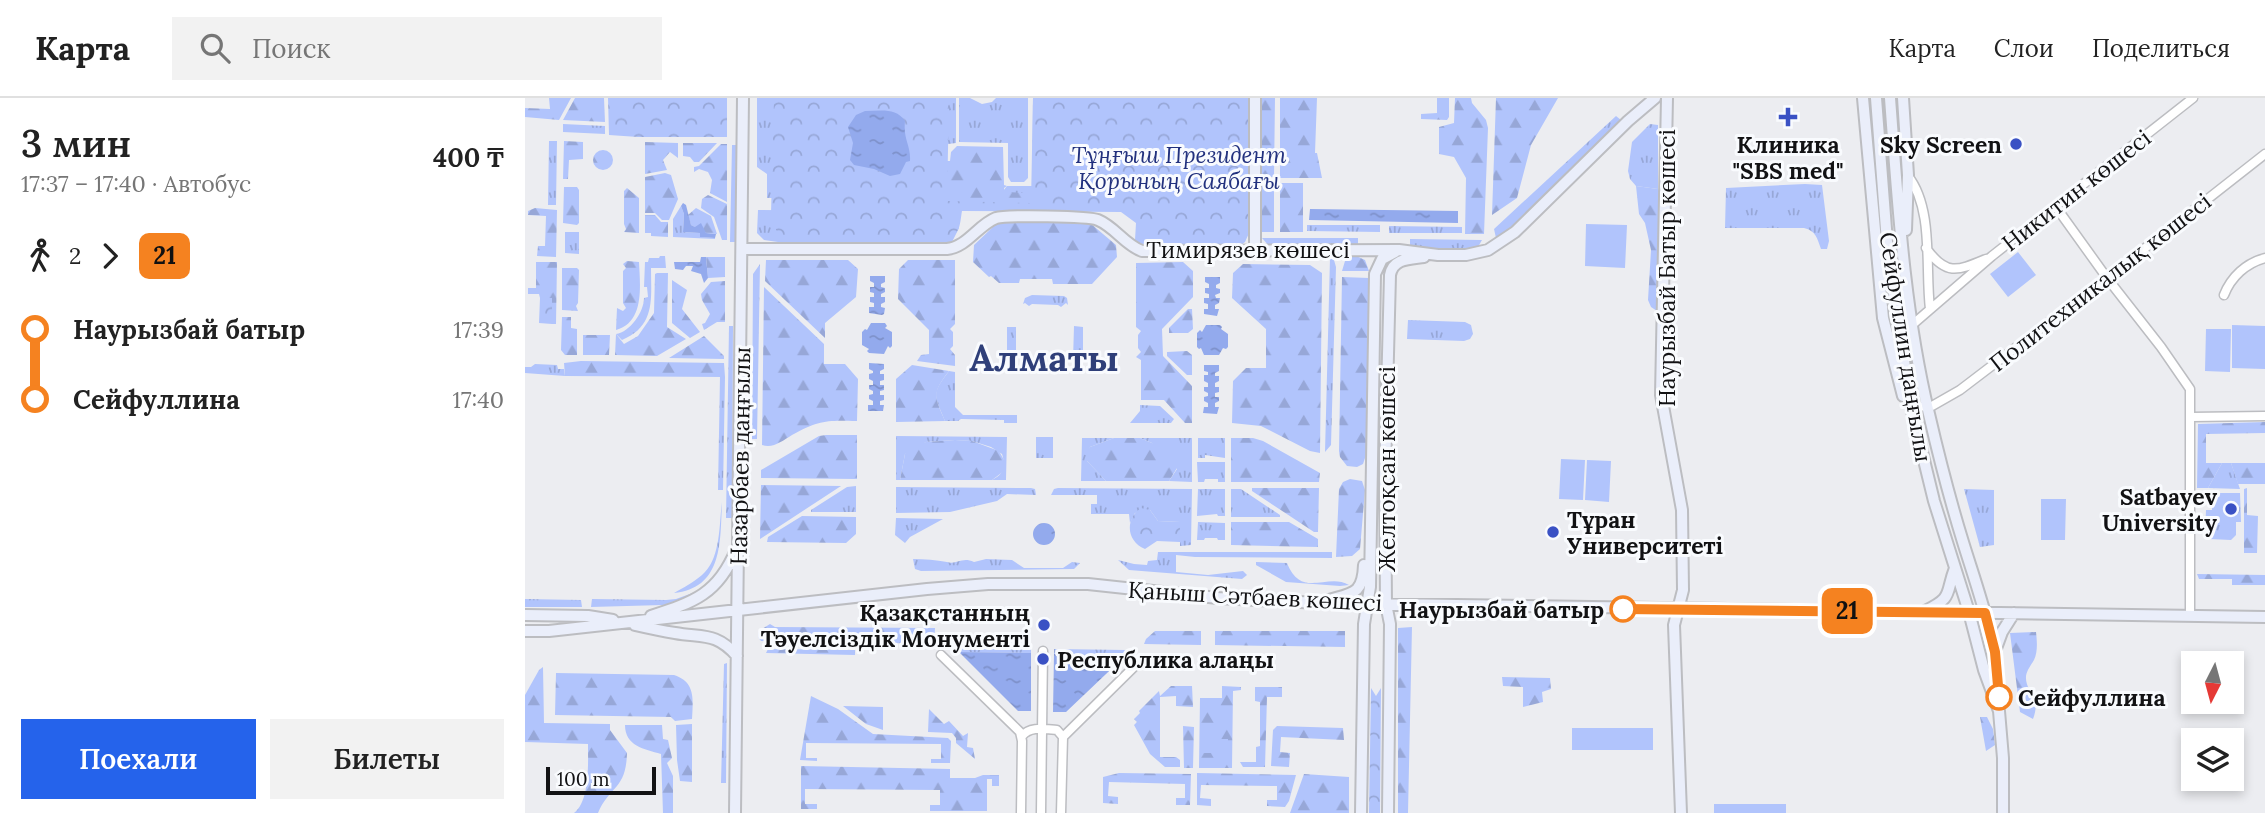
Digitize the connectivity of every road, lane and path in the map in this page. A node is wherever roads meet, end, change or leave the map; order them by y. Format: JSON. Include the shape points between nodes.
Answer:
{"nodes":[{"id":1,"x":743,"y":98,"type":"edge"},
{"id":2,"x":1255,"y":98,"type":"edge"},
{"id":3,"x":1655,"y":98,"type":"edge"},
{"id":4,"x":1667,"y":98,"type":"edge"},
{"id":5,"x":1863,"y":98,"type":"edge"},
{"id":6,"x":1876,"y":98,"type":"edge"},
{"id":7,"x":1890,"y":98,"type":"edge"},
{"id":8,"x":1903,"y":98,"type":"edge"},
{"id":9,"x":2193,"y":98,"type":"edge"},
{"id":10,"x":2265,"y":154,"type":"edge"},
{"id":11,"x":1908,"y":175,"type":"junction"},
{"id":12,"x":2056,"y":207,"type":"junction"},
{"id":13,"x":742,"y":248,"type":"junction"},
{"id":14,"x":1926,"y":248,"type":"junction"},
{"id":15,"x":1345,"y":250,"type":"junction"},
{"id":16,"x":1255,"y":251,"type":"junction"},
{"id":17,"x":1403,"y":255,"type":"junction"},
{"id":18,"x":1992,"y":256,"type":"junction"},
{"id":19,"x":2265,"y":258,"type":"edge"},
{"id":20,"x":1375,"y":274,"type":"junction"},
{"id":21,"x":2107,"y":278,"type":"junction"},
{"id":22,"x":1906,"y":285,"type":"junction"},
{"id":23,"x":2224,"y":295,"type":"dead end"},
{"id":24,"x":1930,"y":309,"type":"junction"},
{"id":25,"x":1912,"y":325,"type":"junction"},
{"id":26,"x":1929,"y":406,"type":"junction"},
{"id":27,"x":1910,"y":407,"type":"junction"},
{"id":28,"x":2265,"y":416,"type":"edge"},
{"id":29,"x":2190,"y":417,"type":"junction"},
{"id":30,"x":1918,"y":441,"type":"junction"},
{"id":31,"x":1372,"y":472,"type":"junction"},
{"id":32,"x":1385,"y":473,"type":"junction"},
{"id":33,"x":1372,"y":496,"type":"junction"},
{"id":34,"x":739,"y":544,"type":"junction"},
{"id":35,"x":1955,"y":568,"type":"junction"},
{"id":36,"x":1319,"y":603,"type":"junction"},
{"id":37,"x":1367,"y":604,"type":"junction"},
{"id":38,"x":1386,"y":604,"type":"junction"},
{"id":39,"x":1678,"y":609,"type":"junction"},
{"id":40,"x":737,"y":611,"type":"junction"},
{"id":41,"x":1922,"y":612,"type":"junction"},
{"id":42,"x":1969,"y":612,"type":"junction"},
{"id":43,"x":1985,"y":613,"type":"junction"},
{"id":44,"x":2014,"y":613,"type":"junction"},
{"id":45,"x":525,"y":615,"type":"edge"},
{"id":46,"x":2190,"y":616,"type":"junction"},
{"id":47,"x":2265,"y":617,"type":"edge"},
{"id":48,"x":625,"y":623,"type":"junction"},
{"id":49,"x":525,"y":631,"type":"edge"},
{"id":50,"x":1043,"y":651,"type":"dead end"},
{"id":51,"x":1995,"y":652,"type":"junction"},
{"id":52,"x":737,"y":656,"type":"junction"},
{"id":53,"x":941,"y":656,"type":"dead end"},
{"id":54,"x":1142,"y":659,"type":"dead end"},
{"id":55,"x":1999,"y":711,"type":"junction"},
{"id":56,"x":1042,"y":730,"type":"junction"},
{"id":57,"x":1022,"y":736,"type":"junction"},
{"id":58,"x":1063,"y":737,"type":"junction"},
{"id":59,"x":735,"y":813,"type":"edge"},
{"id":60,"x":1021,"y":813,"type":"edge"},
{"id":61,"x":1041,"y":813,"type":"edge"},
{"id":62,"x":1061,"y":813,"type":"edge"},
{"id":63,"x":1361,"y":813,"type":"edge"},
{"id":64,"x":1388,"y":813,"type":"edge"},
{"id":65,"x":1681,"y":813,"type":"edge"},
{"id":66,"x":2003,"y":813,"type":"edge"}],
"edges":[{"from":1,"to":13,"type":"main road","name":"Назарбаев даңғылы"},
{"from":2,"to":16,"type":"main road"},
{"from":3,"to":17,"type":"main road","name":"Тимирязев көшесі","via":[[1501,243],[1475,254]]},
{"from":4,"to":39,"type":"main road","name":"Наурызбай Батыр көшесі","via":[[1661,395],[1681,493],[1683,590]]},
{"from":5,"to":30,"type":"main road","via":[[1883,318]]},
{"from":6,"to":27,"type":"main road","name":"Сейфуллин даңғылы","via":[[1888,255]]},
{"from":7,"to":22,"type":"main road","name":"Сейфуллин даңғылы"},
{"from":8,"to":11,"type":"main road"},
{"from":9,"to":12,"type":"street","name":"Никитин көшесі"},
{"from":10,"to":21,"type":"street","name":"Политехникалық көшесі"},
{"from":11,"to":14,"type":"street","via":[[1922,201]]},
{"from":11,"to":22,"type":"main road"},
{"from":12,"to":18,"type":"street","name":"Никитин көшесі"},
{"from":12,"to":21,"type":"street"},
{"from":13,"to":16,"type":"main road","name":"Тимирязев көшесі","via":[[947,249],[999,218],[1088,217],[1103,222],[1142,251]]},
{"from":13,"to":34,"type":"main road","name":"Назарбаев даңғылы"},
{"from":14,"to":18,"type":"street","via":[[1948,269]]},
{"from":14,"to":24,"type":"street"},
{"from":15,"to":16,"type":"main road","name":"Тимирязев көшесі"},
{"from":15,"to":17,"type":"main road","name":"Тимирязев көшесі"},
{"from":15,"to":20,"type":"main road","via":[[1366,256]]},
{"from":17,"to":20,"type":"main road","via":[[1382,259]]},
{"from":17,"to":32,"type":"main road","name":"Желтоқсан көшесі","via":[[1390,275]]},
{"from":18,"to":24,"type":"street"},
{"from":19,"to":23,"type":"street","via":[[2243,269]]},
{"from":20,"to":31,"type":"main road","name":"Желтоқсан көшесі"},
{"from":21,"to":26,"type":"street","name":"Политехникалық көшесі","via":[[1960,390]]},
{"from":21,"to":29,"type":"street","via":[[2190,389]]},
{"from":22,"to":25,"type":"main road","name":"Сейфуллин даңғылы"},
{"from":24,"to":25,"type":"street"},
{"from":25,"to":26,"type":"main road","name":"Сейфуллин даңғылы"},
{"from":26,"to":27,"type":"street"},
{"from":26,"to":43,"type":"main road","name":"Сейфуллин даңғылы","via":[[1948,495]]},
{"from":27,"to":30,"type":"main road","name":"Сейфуллин даңғылы"},
{"from":28,"to":29,"type":"street"},
{"from":29,"to":46,"type":"street"},
{"from":30,"to":35,"type":"main road","name":"Сейфуллин даңғылы"},
{"from":31,"to":32,"type":"main road"},
{"from":31,"to":33,"type":"main road","name":"Желтоқсан көшесі"},
{"from":32,"to":38,"type":"main road","name":"Желтоқсан көшесі"},
{"from":33,"to":36,"type":"main road","via":[[1361,584],[1353,593]]},
{"from":33,"to":37,"type":"main road","name":"Желтоқсан көшесі"},
{"from":34,"to":40,"type":"main road","name":"Назарбаев даңғылы"},
{"from":34,"to":48,"type":"main road","name":"Қаныш Сәтбаев көшесі","via":[[726,573],[708,592]]},
{"from":35,"to":41,"type":"main road","via":[[1947,596]]},
{"from":35,"to":42,"type":"main road","name":"Сейфуллин даңғылы"},
{"from":36,"to":37,"type":"main road","name":"Қаныш Сәтбаев көшесі"},
{"from":36,"to":40,"type":"main road","name":"Қаныш Сәтбаев көшесі","via":[[1032,583],[940,588]]},
{"from":37,"to":38,"type":"main road","name":"Қаныш Сәтбаев көшесі"},
{"from":37,"to":63,"type":"main road","name":"Желтоқсан көшесі"},
{"from":38,"to":39,"type":"main road","name":"Қаныш Сәтбаев көшесі"},
{"from":38,"to":64,"type":"main road","name":"Желтоқсан көшесі","via":[[1390,624]]},
{"from":39,"to":41,"type":"main road","name":"Қаныш Сәтбаев көшесі"},
{"from":39,"to":65,"type":"main road","name":"Наурызбай Батыр көшесі","via":[[1674,625]]},
{"from":40,"to":48,"type":"main road","name":"Қаныш Сәтбаев көшесі"},
{"from":40,"to":52,"type":"main road","name":"Назарбаев даңғылы"},
{"from":41,"to":42,"type":"main road","name":"Қаныш Сәтбаев көшесі"},
{"from":42,"to":43,"type":"main road","name":"Қаныш Сәтбаев көшесі"},
{"from":42,"to":55,"type":"main road","name":"Сейфуллин даңғылы"},
{"from":43,"to":44,"type":"main road","name":"Қаныш Сәтбаев көшесі"},
{"from":43,"to":51,"type":"main road","name":"Сейфуллин даңғылы"},
{"from":44,"to":46,"type":"main road","name":"Қаныш Сәтбаев көшесі"},
{"from":44,"to":51,"type":"main road"},
{"from":45,"to":48,"type":"main road","name":"Қаныш Сәтбаев көшесі","via":[[588,616]]},
{"from":46,"to":47,"type":"main road","name":"Қаныш Сәтбаев көшесі"},
{"from":48,"to":49,"type":"main road","name":"Қаныш Сәтбаев көшесі"},
{"from":48,"to":52,"type":"main road","via":[[710,636]]},
{"from":50,"to":56,"type":"street"},
{"from":51,"to":55,"type":"main road","name":"Сейфуллин даңғылы"},
{"from":52,"to":59,"type":"main road","name":"Назарбаев даңғылы"},
{"from":53,"to":57,"type":"street"},
{"from":54,"to":58,"type":"street"},
{"from":55,"to":66,"type":"main road","name":"Сейфуллин даңғылы"},
{"from":56,"to":57,"type":"street","via":[[1030,729]]},
{"from":56,"to":58,"type":"street","via":[[1057,730]]},
{"from":56,"to":61,"type":"street"},
{"from":57,"to":60,"type":"street"},
{"from":58,"to":62,"type":"street"}]}
